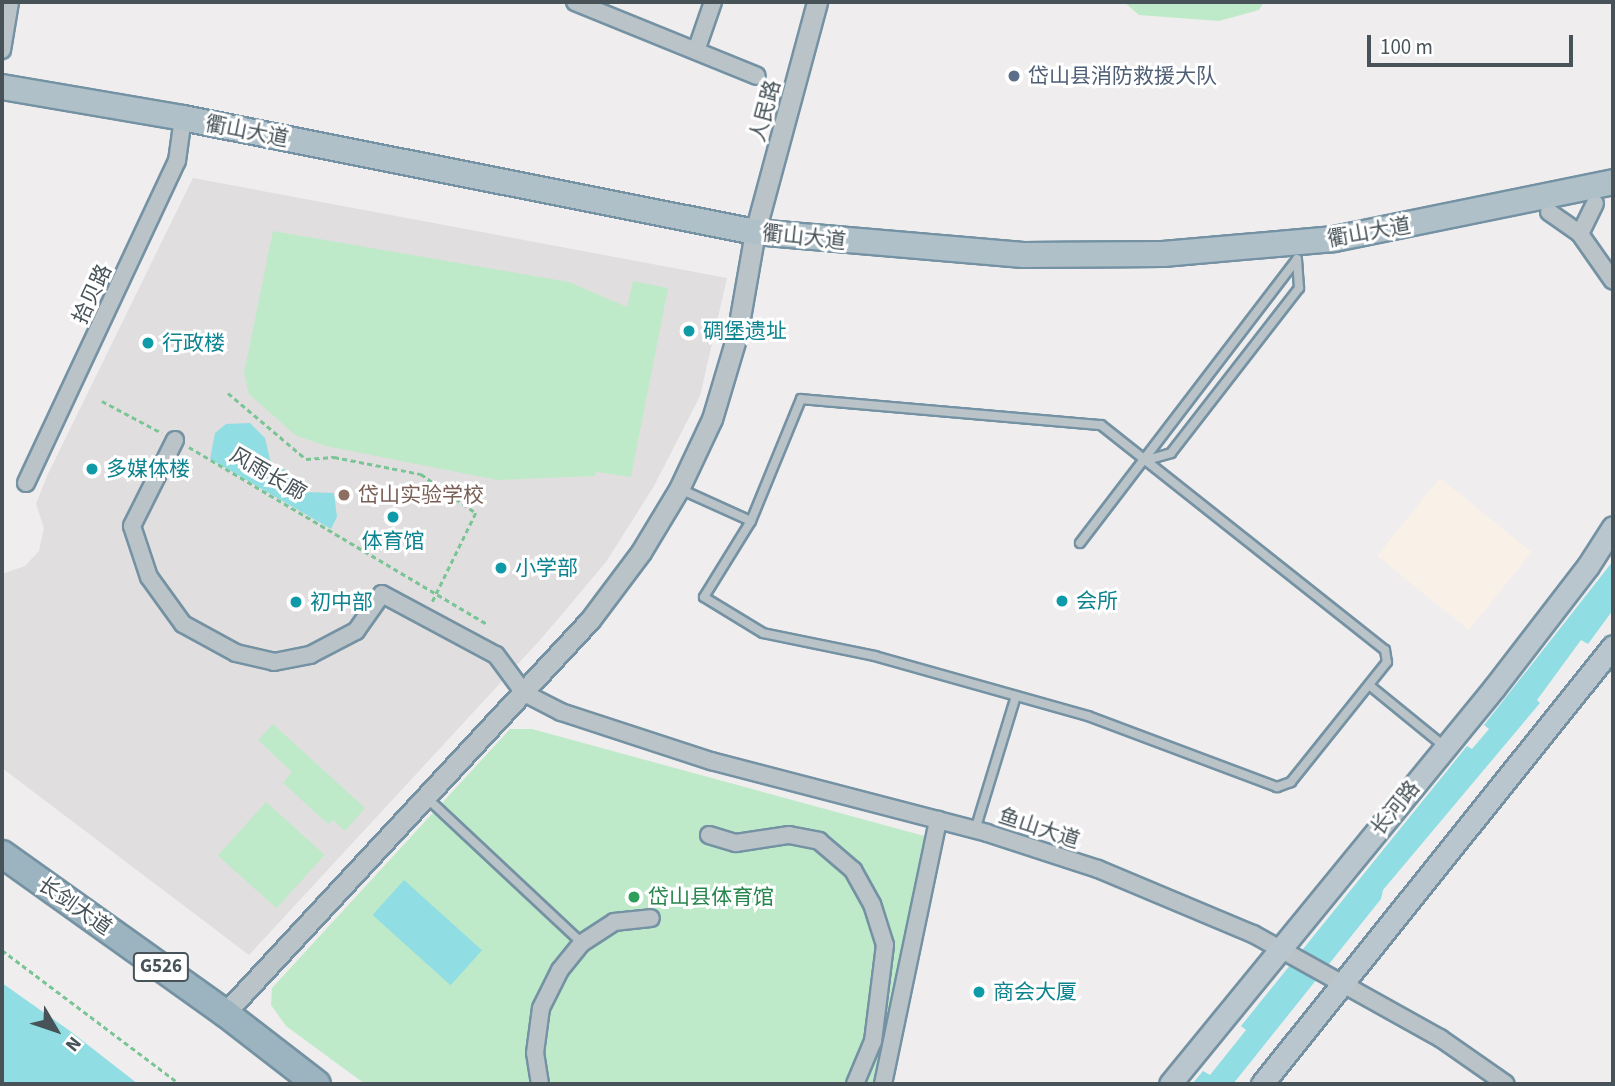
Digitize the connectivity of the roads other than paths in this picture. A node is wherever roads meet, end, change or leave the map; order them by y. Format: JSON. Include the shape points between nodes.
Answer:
{"nodes":[{"id":1,"x":10,"y":2,"type":"edge"},
{"id":2,"x":575,"y":2,"type":"edge"},
{"id":3,"x":713,"y":2,"type":"edge"},
{"id":4,"x":817,"y":2,"type":"edge"},
{"id":5,"x":2,"y":50,"type":"edge"},
{"id":6,"x":696,"y":51,"type":"junction"},
{"id":7,"x":757,"y":76,"type":"dead end"},
{"id":8,"x":2,"y":87,"type":"edge"},
{"id":9,"x":2,"y":102,"type":"edge"},
{"id":10,"x":181,"y":125,"type":"junction"},
{"id":11,"x":1613,"y":183,"type":"edge"},
{"id":12,"x":1604,"y":201,"type":"edge"},
{"id":13,"x":1549,"y":212,"type":"junction"},
{"id":14,"x":1580,"y":234,"type":"junction"},
{"id":15,"x":754,"y":239,"type":"junction"},
{"id":16,"x":1297,"y":259,"type":"junction"},
{"id":17,"x":1613,"y":281,"type":"edge"},
{"id":18,"x":175,"y":440,"type":"road end"},
{"id":19,"x":1147,"y":460,"type":"junction"},
{"id":20,"x":26,"y":484,"type":"dead end"},
{"id":21,"x":679,"y":489,"type":"junction"},
{"id":22,"x":751,"y":521,"type":"junction"},
{"id":23,"x":1613,"y":527,"type":"edge"},
{"id":24,"x":1080,"y":543,"type":"dead end"},
{"id":25,"x":1613,"y":646,"type":"edge"},
{"id":26,"x":1368,"y":685,"type":"junction"},
{"id":27,"x":524,"y":693,"type":"junction"},
{"id":28,"x":1016,"y":696,"type":"junction"},
{"id":29,"x":1445,"y":747,"type":"junction"},
{"id":30,"x":427,"y":798,"type":"junction"},
{"id":31,"x":938,"y":820,"type":"junction"},
{"id":32,"x":975,"y":830,"type":"junction"},
{"id":33,"x":709,"y":835,"type":"dead end"},
{"id":34,"x":2,"y":854,"type":"edge"},
{"id":35,"x":2,"y":871,"type":"edge"},
{"id":36,"x":651,"y":918,"type":"dead end"},
{"id":37,"x":582,"y":943,"type":"junction"},
{"id":38,"x":1280,"y":949,"type":"junction"},
{"id":39,"x":1343,"y":984,"type":"junction"},
{"id":40,"x":225,"y":1013,"type":"junction"},
{"id":41,"x":294,"y":1084,"type":"edge"},
{"id":42,"x":317,"y":1084,"type":"edge"},
{"id":43,"x":540,"y":1084,"type":"edge"},
{"id":44,"x":856,"y":1084,"type":"edge"},
{"id":45,"x":883,"y":1084,"type":"edge"},
{"id":46,"x":1170,"y":1084,"type":"edge"},
{"id":47,"x":1262,"y":1084,"type":"edge"},
{"id":48,"x":1506,"y":1084,"type":"edge"}],
"edges":[{"from":1,"to":5,"type":"street"},
{"from":2,"to":6,"type":"street"},
{"from":3,"to":6,"type":"street"},
{"from":4,"to":15,"type":"street","name":"人民路"},
{"from":6,"to":7,"type":"street"},
{"from":8,"to":10,"type":"main road","name":"衢山大道"},
{"from":9,"to":10,"type":"main road","name":"衢山大道"},
{"from":10,"to":15,"type":"main road","name":"衢山大道"},
{"from":10,"to":20,"type":"street","name":"拾贝路","via":[[177,161]]},
{"from":11,"to":15,"type":"main road","name":"衢山大道","via":[[1334,239],[1163,254],[1023,255]]},
{"from":12,"to":13,"type":"main road","name":"衢山大道"},
{"from":12,"to":14,"type":"street"},
{"from":13,"to":14,"type":"street"},
{"from":13,"to":16,"type":"main road","name":"衢山大道"},
{"from":14,"to":17,"type":"street"},
{"from":15,"to":16,"type":"main road","name":"衢山大道","via":[[1022,269],[1164,268]]},
{"from":15,"to":21,"type":"street","name":"人民路","via":[[737,335],[712,419]]},
{"from":16,"to":19,"type":"lane","via":[[1156,441]]},
{"from":16,"to":19,"type":"lane","via":[[1299,288],[1171,453]]},
{"from":18,"to":27,"type":"street","via":[[132,526],[149,576],[183,624],[236,653],[274,662],[310,655],[356,631],[382,594],[496,655]]},
{"from":19,"to":22,"type":"lane","via":[[1101,425],[801,399]]},
{"from":19,"to":24,"type":"lane"},
{"from":19,"to":26,"type":"lane","via":[[1385,650],[1387,662]]},
{"from":21,"to":22,"type":"lane"},
{"from":21,"to":27,"type":"street","name":"人民路","via":[[590,620]]},
{"from":22,"to":28,"type":"lane","via":[[704,597],[763,633],[875,656]]},
{"from":23,"to":29,"type":"main road","name":"长河路","via":[[1588,566]]},
{"from":25,"to":39,"type":"main road"},
{"from":26,"to":28,"type":"lane","via":[[1291,782],[1277,787],[1088,716]]},
{"from":26,"to":29,"type":"lane"},
{"from":27,"to":30,"type":"street","name":"人民路"},
{"from":27,"to":31,"type":"street","name":"鱼山大道","via":[[561,712],[711,761]]},
{"from":28,"to":32,"type":"lane"},
{"from":29,"to":38,"type":"main road","name":"长河路"},
{"from":30,"to":37,"type":"lane"},
{"from":30,"to":40,"type":"street","name":"人民路"},
{"from":31,"to":32,"type":"street","name":"鱼山大道"},
{"from":31,"to":45,"type":"street"},
{"from":32,"to":38,"type":"street","name":"鱼山大道","via":[[1098,869]]},
{"from":33,"to":44,"type":"street","via":[[736,843],[789,835],[820,841],[853,870],[872,904],[885,945],[873,1041]]},
{"from":34,"to":40,"type":"highway","name":"长剑大道","number":"G526"},
{"from":35,"to":41,"type":"highway","name":"长剑大道","number":"G526"},
{"from":36,"to":37,"type":"street","via":[[614,922]]},
{"from":37,"to":43,"type":"street","via":[[560,970],[541,1008],[535,1053]]},
{"from":38,"to":39,"type":"street","name":"鱼山大道"},
{"from":38,"to":46,"type":"main road","name":"长河路"},
{"from":39,"to":47,"type":"main road"},
{"from":39,"to":48,"type":"street","name":"鱼山大道","via":[[1440,1038]]},
{"from":40,"to":42,"type":"highway","name":"长剑大道","number":"G526"}]}
